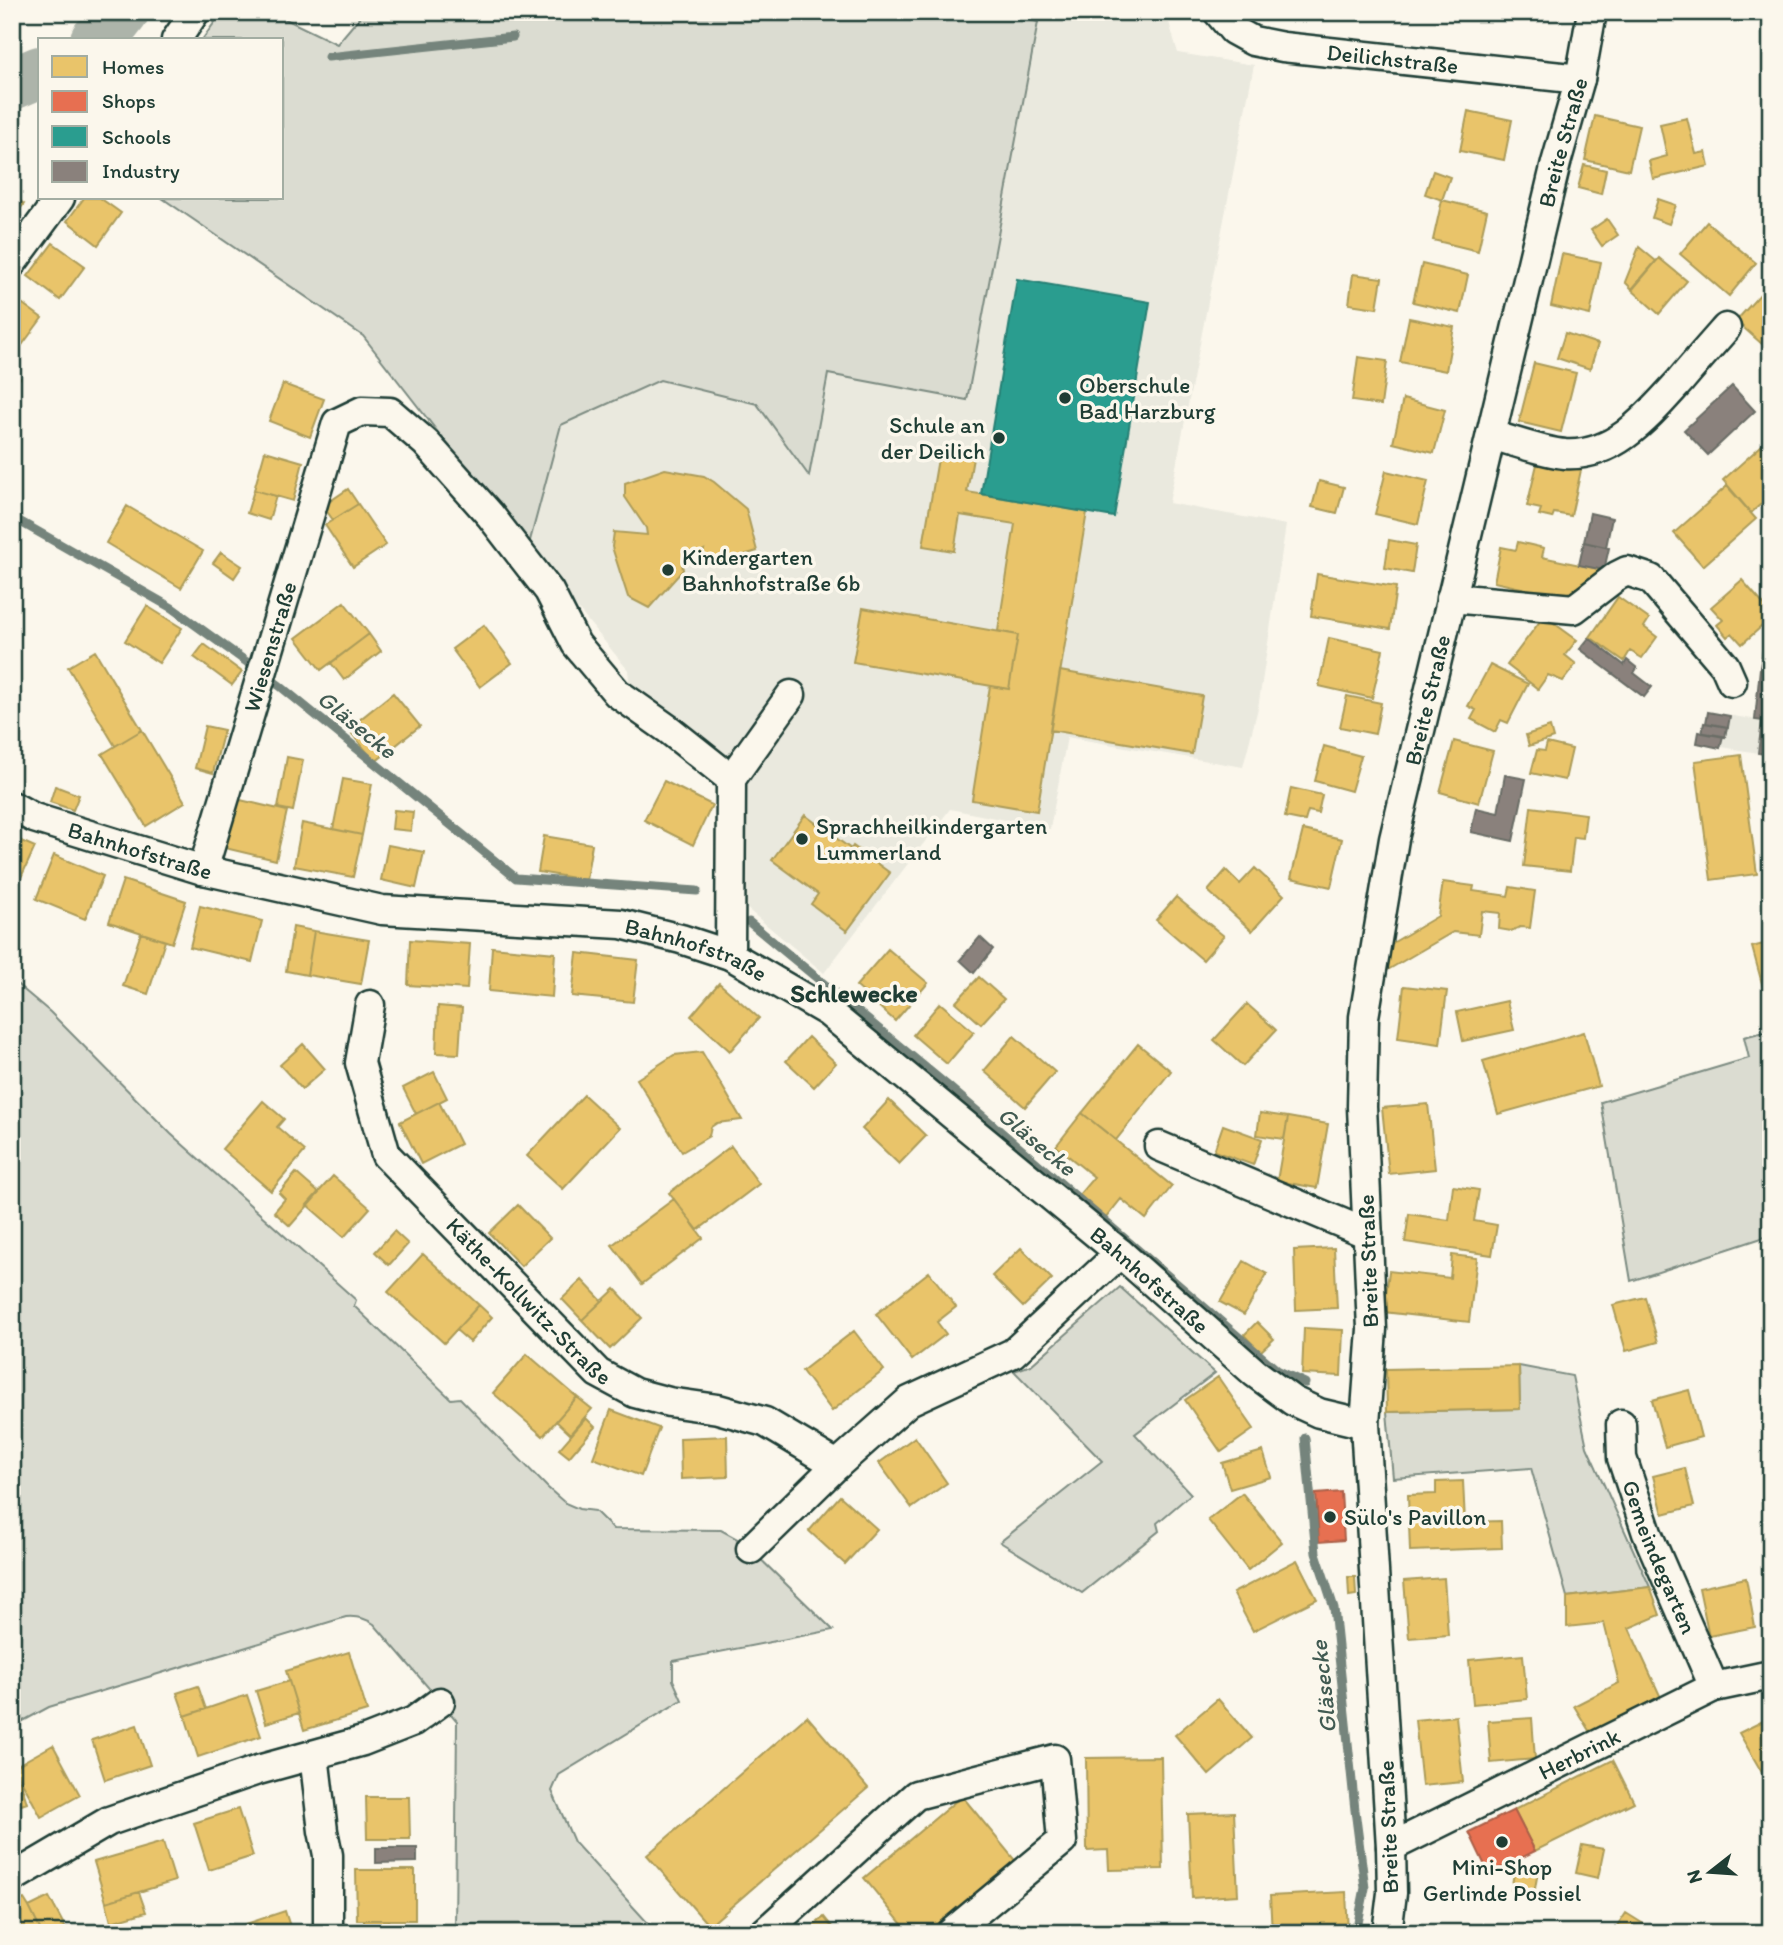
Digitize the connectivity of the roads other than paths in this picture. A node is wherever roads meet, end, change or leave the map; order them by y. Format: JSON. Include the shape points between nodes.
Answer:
{"nodes":[{"id":1,"x":195,"y":12,"type":"edge"},
{"id":2,"x":1218,"y":12,"type":"edge"},
{"id":3,"x":1592,"y":12,"type":"edge"},
{"id":4,"x":177,"y":38,"type":"edge"},
{"id":5,"x":1580,"y":79,"type":"junction"},
{"id":6,"x":59,"y":200,"type":"edge"},
{"id":7,"x":12,"y":263,"type":"edge"},
{"id":8,"x":1726,"y":328,"type":"dead end"},
{"id":9,"x":1491,"y":435,"type":"junction"},
{"id":10,"x":1451,"y":598,"type":"junction"},
{"id":11,"x":1732,"y":682,"type":"dead end"},
{"id":12,"x":792,"y":695,"type":"dead end"},
{"id":13,"x":731,"y":779,"type":"junction"},
{"id":14,"x":12,"y":806,"type":"edge"},
{"id":15,"x":203,"y":870,"type":"junction"},
{"id":16,"x":730,"y":955,"type":"junction"},
{"id":17,"x":370,"y":1005,"type":"dead end"},
{"id":18,"x":1159,"y":1146,"type":"dead end"},
{"id":19,"x":1368,"y":1234,"type":"junction"},
{"id":20,"x":1120,"y":1253,"type":"junction"},
{"id":21,"x":1365,"y":1424,"type":"junction"},
{"id":22,"x":1621,"y":1424,"type":"dead end"},
{"id":23,"x":837,"y":1465,"type":"junction"},
{"id":24,"x":751,"y":1549,"type":"dead end"},
{"id":25,"x":1771,"y":1675,"type":"edge"},
{"id":26,"x":1714,"y":1687,"type":"junction"},
{"id":27,"x":440,"y":1702,"type":"dead end"},
{"id":28,"x":314,"y":1755,"type":"junction"},
{"id":29,"x":1391,"y":1847,"type":"junction"},
{"id":30,"x":12,"y":1878,"type":"edge"},
{"id":31,"x":328,"y":1933,"type":"edge"},
{"id":32,"x":764,"y":1933,"type":"edge"},
{"id":33,"x":951,"y":1933,"type":"edge"},
{"id":34,"x":1387,"y":1933,"type":"edge"}],
"edges":[{"from":1,"to":4,"type":"street"},
{"from":2,"to":5,"type":"street","name":"Deilichstraße","via":[[1233,30],[1253,41],[1283,47]]},
{"from":3,"to":5,"type":"street","name":"Breite Straße"},
{"from":5,"to":9,"type":"street","name":"Breite Straße"},
{"from":6,"to":7,"type":"street"},
{"from":8,"to":9,"type":"street","via":[[1651,413],[1603,448],[1563,454]]},
{"from":9,"to":10,"type":"street","name":"Breite Straße"},
{"from":10,"to":11,"type":"street","via":[[1574,609],[1628,571],[1651,579],[1725,666]]},
{"from":10,"to":19,"type":"street","name":"Breite Straße","via":[[1394,839],[1364,1017],[1362,1107]]},
{"from":12,"to":13,"type":"street"},
{"from":13,"to":15,"type":"street","name":"Wiesenstraße","via":[[617,693],[576,644],[549,590],[426,443],[390,412],[362,411],[337,423]]},
{"from":13,"to":16,"type":"street"},
{"from":14,"to":15,"type":"street","name":"Bahnhofstraße","via":[[34,818]]},
{"from":15,"to":16,"type":"street","name":"Bahnhofstraße","via":[[382,910],[621,924]]},
{"from":16,"to":20,"type":"street","name":"Bahnhofstraße","via":[[828,1012]]},
{"from":17,"to":23,"type":"street","name":"Käthe-Kollwitz-Straße","via":[[360,1063],[386,1155],[598,1373],[635,1392],[669,1402],[765,1422]]},
{"from":18,"to":19,"type":"street"},
{"from":19,"to":21,"type":"street","name":"Breite Straße","via":[[1372,1329]]},
{"from":20,"to":21,"type":"street","name":"Bahnhofstraße","via":[[1293,1401],[1319,1413]]},
{"from":20,"to":23,"type":"street","via":[[1013,1353],[909,1401]]},
{"from":21,"to":29,"type":"street","name":"Breite Straße"},
{"from":22,"to":26,"type":"street","name":"Gemeindegarten","via":[[1622,1458],[1647,1533]]},
{"from":23,"to":24,"type":"street"},
{"from":25,"to":26,"type":"street","name":"Herbrink"},
{"from":26,"to":29,"type":"street","name":"Herbrink"},
{"from":27,"to":28,"type":"street","via":[[414,1721]]},
{"from":28,"to":30,"type":"street","via":[[109,1821]]},
{"from":28,"to":31,"type":"street","via":[[328,1855]]},
{"from":29,"to":34,"type":"street","name":"Breite Straße"},
{"from":32,"to":33,"type":"street","via":[[916,1795],[1055,1759],[1062,1841]]}]}
